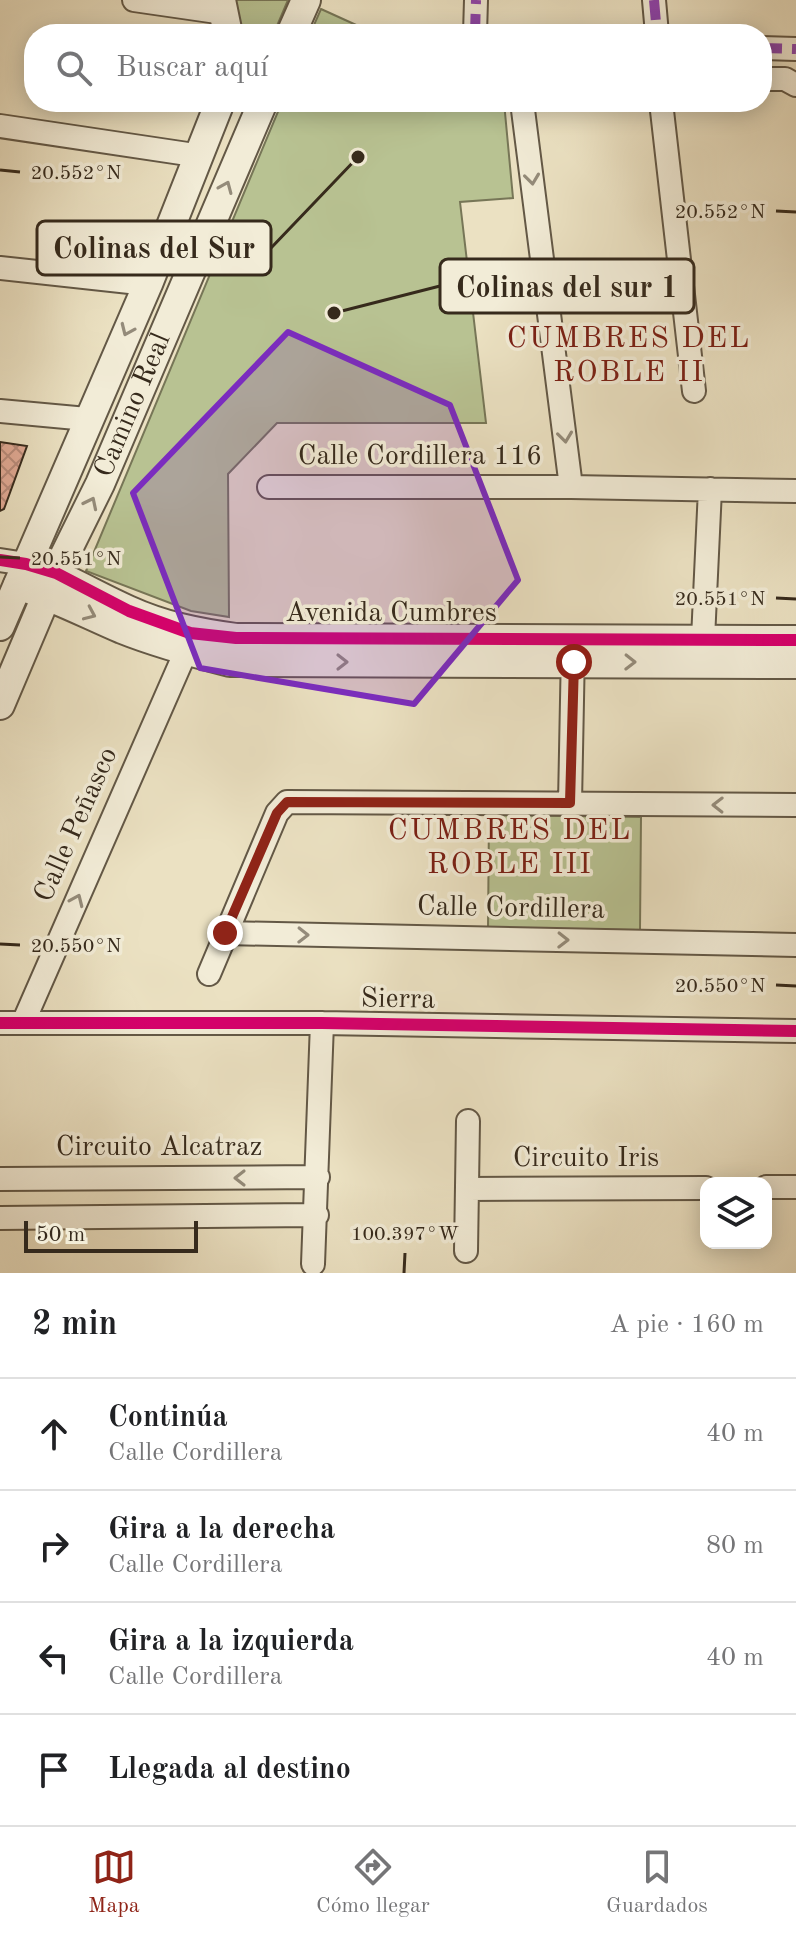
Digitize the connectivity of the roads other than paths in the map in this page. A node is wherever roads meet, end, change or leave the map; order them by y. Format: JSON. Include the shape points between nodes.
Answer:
{"nodes":[{"id":1,"x":134,"y":0,"type":"edge"},
{"id":2,"x":306,"y":0,"type":"edge"},
{"id":3,"x":476,"y":0,"type":"edge"},
{"id":4,"x":654,"y":0,"type":"edge"},
{"id":5,"x":224,"y":16,"type":"edge"},
{"id":6,"x":295,"y":24,"type":"edge"},
{"id":7,"x":475,"y":24,"type":"edge"},
{"id":8,"x":656,"y":24,"type":"edge"},
{"id":9,"x":772,"y":48,"type":"edge"},
{"id":10,"x":796,"y":49,"type":"edge"},
{"id":11,"x":772,"y":79,"type":"edge"},
{"id":12,"x":796,"y":85,"type":"edge"},
{"id":13,"x":216,"y":112,"type":"edge"},
{"id":14,"x":259,"y":112,"type":"edge"},
{"id":15,"x":523,"y":112,"type":"edge"},
{"id":16,"x":662,"y":112,"type":"edge"},
{"id":17,"x":0,"y":126,"type":"edge"},
{"id":18,"x":201,"y":156,"type":"junction"},
{"id":19,"x":0,"y":268,"type":"edge"},
{"id":20,"x":148,"y":284,"type":"junction"},
{"id":21,"x":694,"y":391,"type":"dead end"},
{"id":22,"x":0,"y":411,"type":"edge"},
{"id":23,"x":87,"y":419,"type":"junction"},
{"id":24,"x":269,"y":487,"type":"dead end"},
{"id":25,"x":571,"y":487,"type":"junction"},
{"id":26,"x":710,"y":489,"type":"junction"},
{"id":27,"x":796,"y":491,"type":"edge"},
{"id":28,"x":11,"y":573,"type":"edge"},
{"id":29,"x":52,"y":584,"type":"junction"},
{"id":30,"x":0,"y":626,"type":"edge"},
{"id":31,"x":703,"y":639,"type":"junction"},
{"id":32,"x":796,"y":640,"type":"edge"},
{"id":33,"x":574,"y":650,"type":"junction"},
{"id":34,"x":186,"y":651,"type":"junction"},
{"id":35,"x":796,"y":664,"type":"edge"},
{"id":36,"x":0,"y":705,"type":"edge"},
{"id":37,"x":570,"y":803,"type":"junction"},
{"id":38,"x":796,"y":805,"type":"edge"},
{"id":39,"x":225,"y":933,"type":"junction"},
{"id":40,"x":796,"y":945,"type":"edge"},
{"id":41,"x":209,"y":974,"type":"dead end"},
{"id":42,"x":0,"y":1023,"type":"edge"},
{"id":43,"x":23,"y":1023,"type":"junction"},
{"id":44,"x":322,"y":1023,"type":"junction"},
{"id":45,"x":796,"y":1031,"type":"edge"},
{"id":46,"x":468,"y":1121,"type":"dead end"},
{"id":47,"x":318,"y":1177,"type":"junction"},
{"id":48,"x":0,"y":1179,"type":"edge"},
{"id":49,"x":772,"y":1187,"type":"edge"},
{"id":50,"x":796,"y":1187,"type":"edge"},
{"id":51,"x":700,"y":1188,"type":"edge"},
{"id":52,"x":467,"y":1189,"type":"junction"},
{"id":53,"x":317,"y":1215,"type":"junction"},
{"id":54,"x":0,"y":1218,"type":"edge"},
{"id":55,"x":466,"y":1251,"type":"dead end"},
{"id":56,"x":313,"y":1264,"type":"dead end"}],
"edges":[{"from":1,"to":5,"type":"street"},
{"from":2,"to":6,"type":"street"},
{"from":3,"to":7,"type":"street"},
{"from":4,"to":8,"type":"street"},
{"from":9,"to":10,"type":"street"},
{"from":11,"to":12,"type":"street"},
{"from":13,"to":18,"type":"street","name":"Camino Real"},
{"from":29,"to":14,"type":"street","name":"Camino Real","one_way":true},
{"from":15,"to":25,"type":"street","name":"Calle Cordillera 116","one_way":true},
{"from":16,"to":21,"type":"street"},
{"from":17,"to":18,"type":"street"},
{"from":18,"to":20,"type":"street","name":"Camino Real"},
{"from":19,"to":20,"type":"street"},
{"from":20,"to":23,"type":"street","name":"Camino Real","one_way":true},
{"from":22,"to":23,"type":"street"},
{"from":23,"to":28,"type":"street","name":"Camino Real"},
{"from":24,"to":25,"type":"street","name":"Calle Cordillera 116"},
{"from":25,"to":26,"type":"street","name":"Calle Cordillera 116"},
{"from":26,"to":27,"type":"street","name":"Calle Cordillera 116"},
{"from":26,"to":31,"type":"street"},
{"from":28,"to":29,"type":"street","name":"Avenida Cumbres"},
{"from":28,"to":30,"type":"street","name":"Camino Real"},
{"from":29,"to":33,"type":"street","name":"Avenida Cumbres","via":[[190,633]]},
{"from":29,"to":34,"type":"street","name":"Avenida Cumbres","one_way":true,"via":[[123,629]]},
{"from":29,"to":36,"type":"street","name":"Camino Real"},
{"from":31,"to":32,"type":"street","name":"Avenida Cumbres"},
{"from":31,"to":33,"type":"street","name":"Avenida Cumbres"},
{"from":34,"to":33,"type":"street","name":"Avenida Cumbres","one_way":true,"via":[[230,662]]},
{"from":33,"to":35,"type":"street","name":"Avenida Cumbres","one_way":true},
{"from":33,"to":37,"type":"street"},
{"from":43,"to":34,"type":"street","name":"Calle Peñasco","one_way":true},
{"from":38,"to":37,"type":"street","one_way":true},
{"from":37,"to":39,"type":"street","via":[[287,802],[277,813]]},
{"from":39,"to":40,"type":"street","name":"Calle Cordillera","one_way":true},
{"from":39,"to":41,"type":"street"},
{"from":42,"to":43,"type":"street","name":"Sierra"},
{"from":43,"to":44,"type":"street","name":"Sierra"},
{"from":44,"to":45,"type":"street","name":"Sierra"},
{"from":44,"to":47,"type":"street"},
{"from":46,"to":52,"type":"street"},
{"from":47,"to":48,"type":"street","name":"Circuito Alcatraz","one_way":true},
{"from":47,"to":53,"type":"street"},
{"from":49,"to":50,"type":"street"},
{"from":51,"to":52,"type":"street","name":"Circuito Iris"},
{"from":52,"to":55,"type":"street"},
{"from":53,"to":54,"type":"street"},
{"from":53,"to":56,"type":"street"}]}
